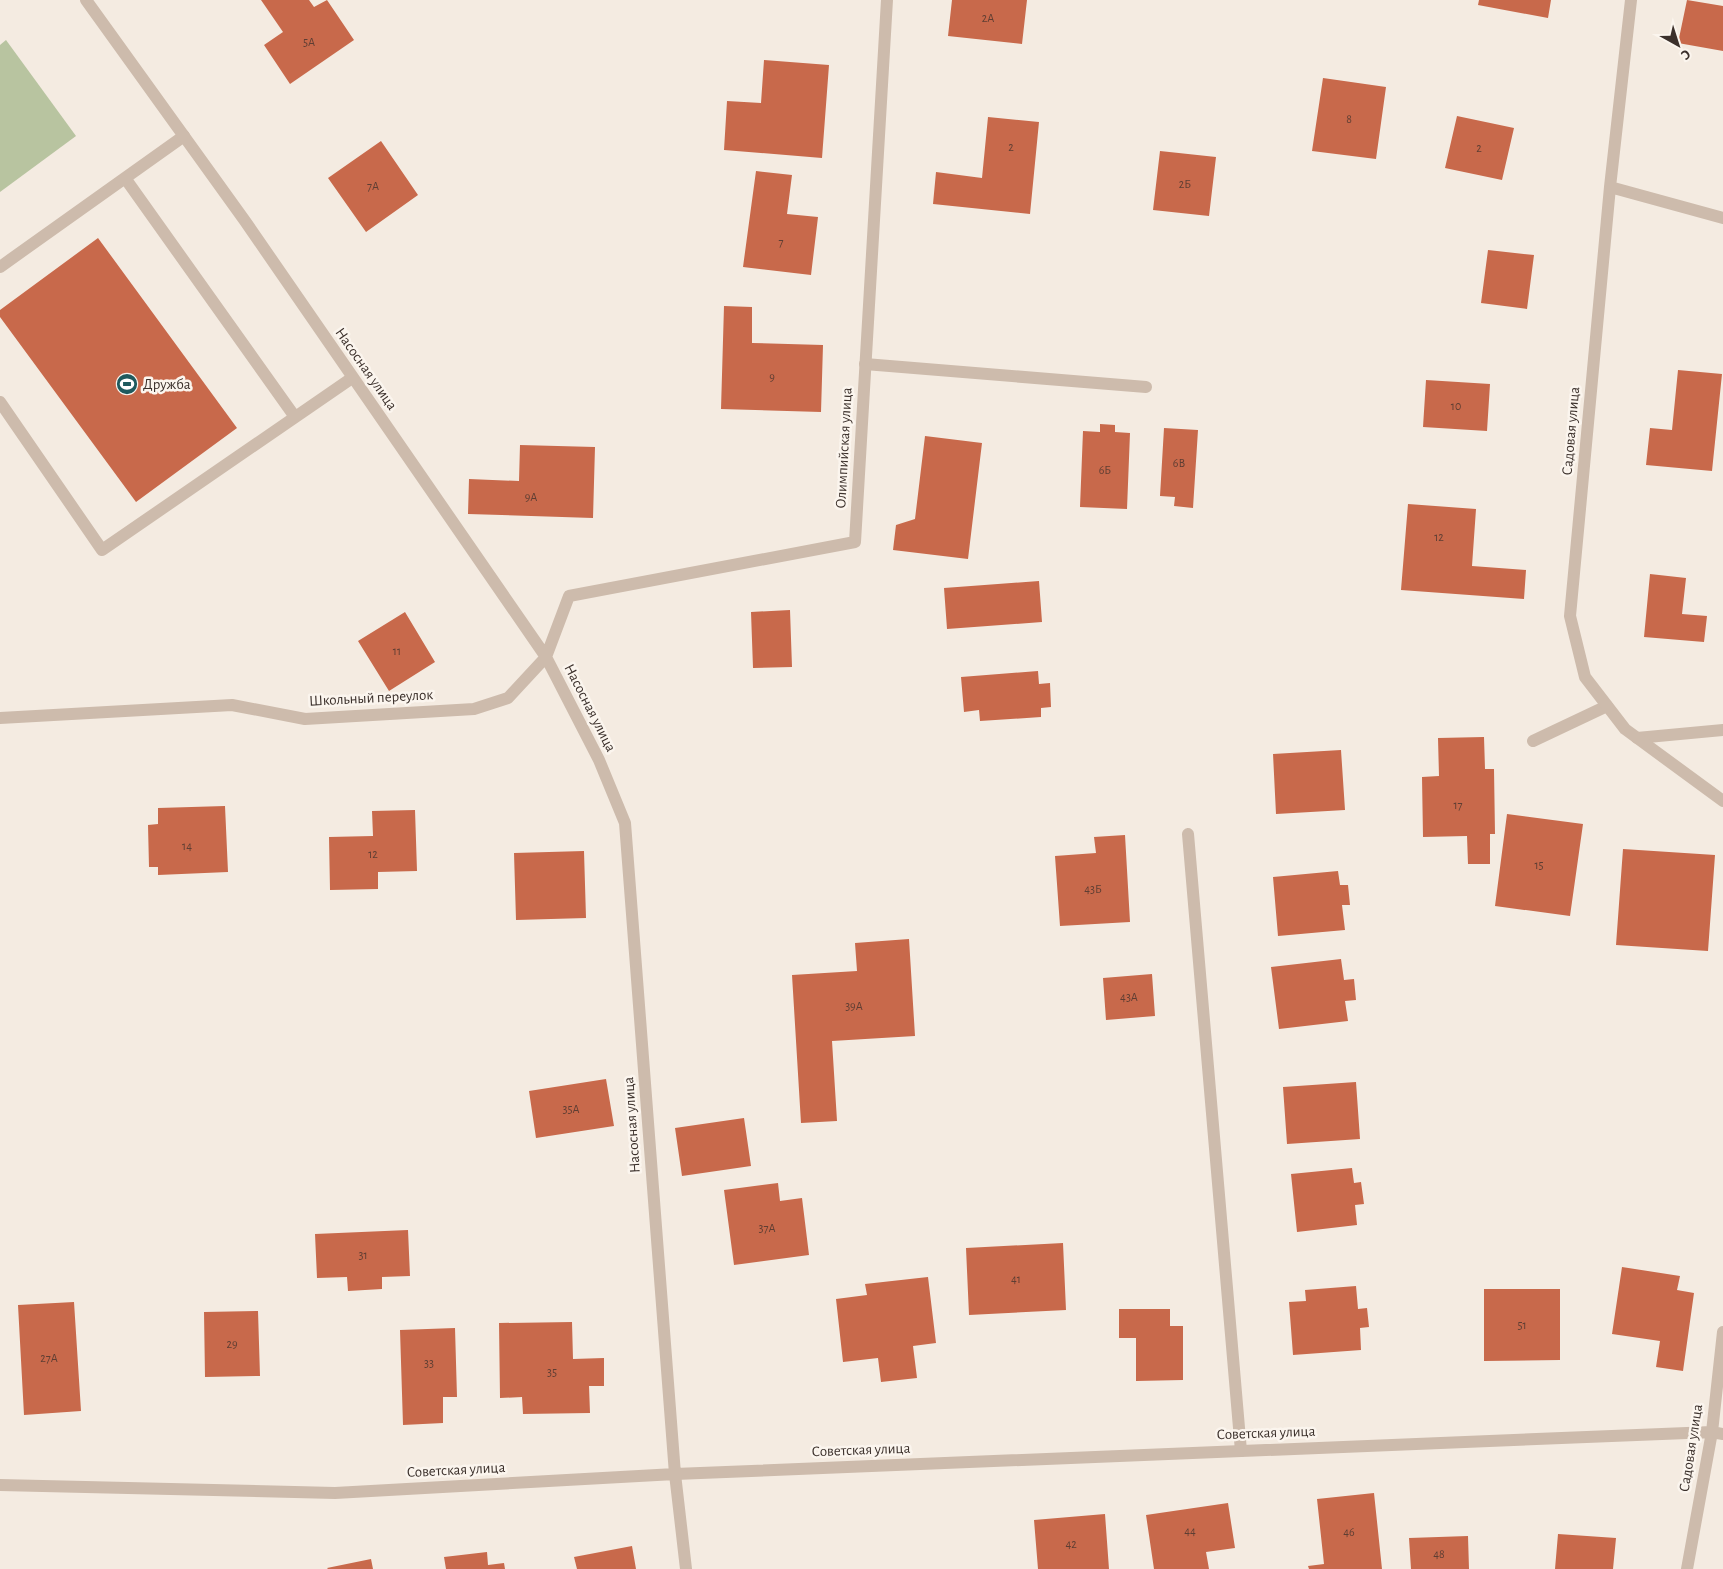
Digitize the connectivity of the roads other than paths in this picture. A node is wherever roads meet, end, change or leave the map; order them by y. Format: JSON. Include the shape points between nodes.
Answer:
{"nodes":[{"id":1,"x":86,"y":0,"type":"edge"},
{"id":2,"x":887,"y":0,"type":"edge"},
{"id":3,"x":1631,"y":0,"type":"edge"},
{"id":4,"x":184,"y":136,"type":"junction"},
{"id":5,"x":125,"y":178,"type":"junction"},
{"id":6,"x":1610,"y":187,"type":"junction"},
{"id":7,"x":1723,"y":218,"type":"edge"},
{"id":8,"x":0,"y":267,"type":"edge"},
{"id":9,"x":865,"y":364,"type":"junction"},
{"id":10,"x":352,"y":378,"type":"junction"},
{"id":11,"x":1146,"y":387,"type":"dead end"},
{"id":12,"x":0,"y":402,"type":"edge"},
{"id":13,"x":295,"y":417,"type":"junction"},
{"id":14,"x":546,"y":657,"type":"junction"},
{"id":15,"x":1607,"y":706,"type":"junction"},
{"id":16,"x":0,"y":718,"type":"edge"},
{"id":17,"x":1723,"y":730,"type":"edge"},
{"id":18,"x":1637,"y":738,"type":"junction"},
{"id":19,"x":1533,"y":741,"type":"dead end"},
{"id":20,"x":1723,"y":801,"type":"edge"},
{"id":21,"x":1188,"y":834,"type":"dead end"},
{"id":22,"x":1723,"y":1332,"type":"edge"},
{"id":23,"x":1718,"y":1433,"type":"edge"},
{"id":24,"x":1241,"y":1451,"type":"junction"},
{"id":25,"x":674,"y":1474,"type":"junction"},
{"id":26,"x":0,"y":1485,"type":"edge"},
{"id":27,"x":686,"y":1569,"type":"edge"},
{"id":28,"x":1687,"y":1569,"type":"edge"}],
"edges":[{"from":1,"to":4,"type":"street","name":"Насосная улица"},
{"from":2,"to":9,"type":"street","name":"Олимпийская улица"},
{"from":3,"to":6,"type":"street","name":"Садовая улица"},
{"from":4,"to":5,"type":"street"},
{"from":4,"to":10,"type":"street","name":"Насосная улица"},
{"from":5,"to":8,"type":"street"},
{"from":5,"to":13,"type":"street"},
{"from":6,"to":7,"type":"street"},
{"from":6,"to":15,"type":"street","name":"Садовая улица","via":[[1570,616],[1585,677]]},
{"from":9,"to":11,"type":"street"},
{"from":9,"to":14,"type":"street","name":"Олимпийская улица","via":[[855,542],[569,596]]},
{"from":10,"to":13,"type":"street"},
{"from":10,"to":14,"type":"street","name":"Насосная улица"},
{"from":12,"to":13,"type":"street","via":[[102,550]]},
{"from":14,"to":16,"type":"street","name":"Школьный переулок","via":[[508,698],[474,709],[305,719],[232,705]]},
{"from":14,"to":25,"type":"street","name":"Насосная улица","via":[[599,760],[625,823]]},
{"from":15,"to":18,"type":"street","name":"Садовая улица","via":[[1625,729]]},
{"from":15,"to":19,"type":"street"},
{"from":17,"to":18,"type":"street"},
{"from":18,"to":20,"type":"street","name":"Садовая улица"},
{"from":21,"to":24,"type":"street"},
{"from":22,"to":23,"type":"street","name":"Садовая улица"},
{"from":23,"to":24,"type":"street","name":"Советская улица"},
{"from":23,"to":28,"type":"street","name":"Садовая улица"},
{"from":24,"to":25,"type":"street","name":"Советская улица"},
{"from":25,"to":26,"type":"street","name":"Советская улица","via":[[335,1493]]},
{"from":25,"to":27,"type":"street","name":"Насосная улица"}]}
